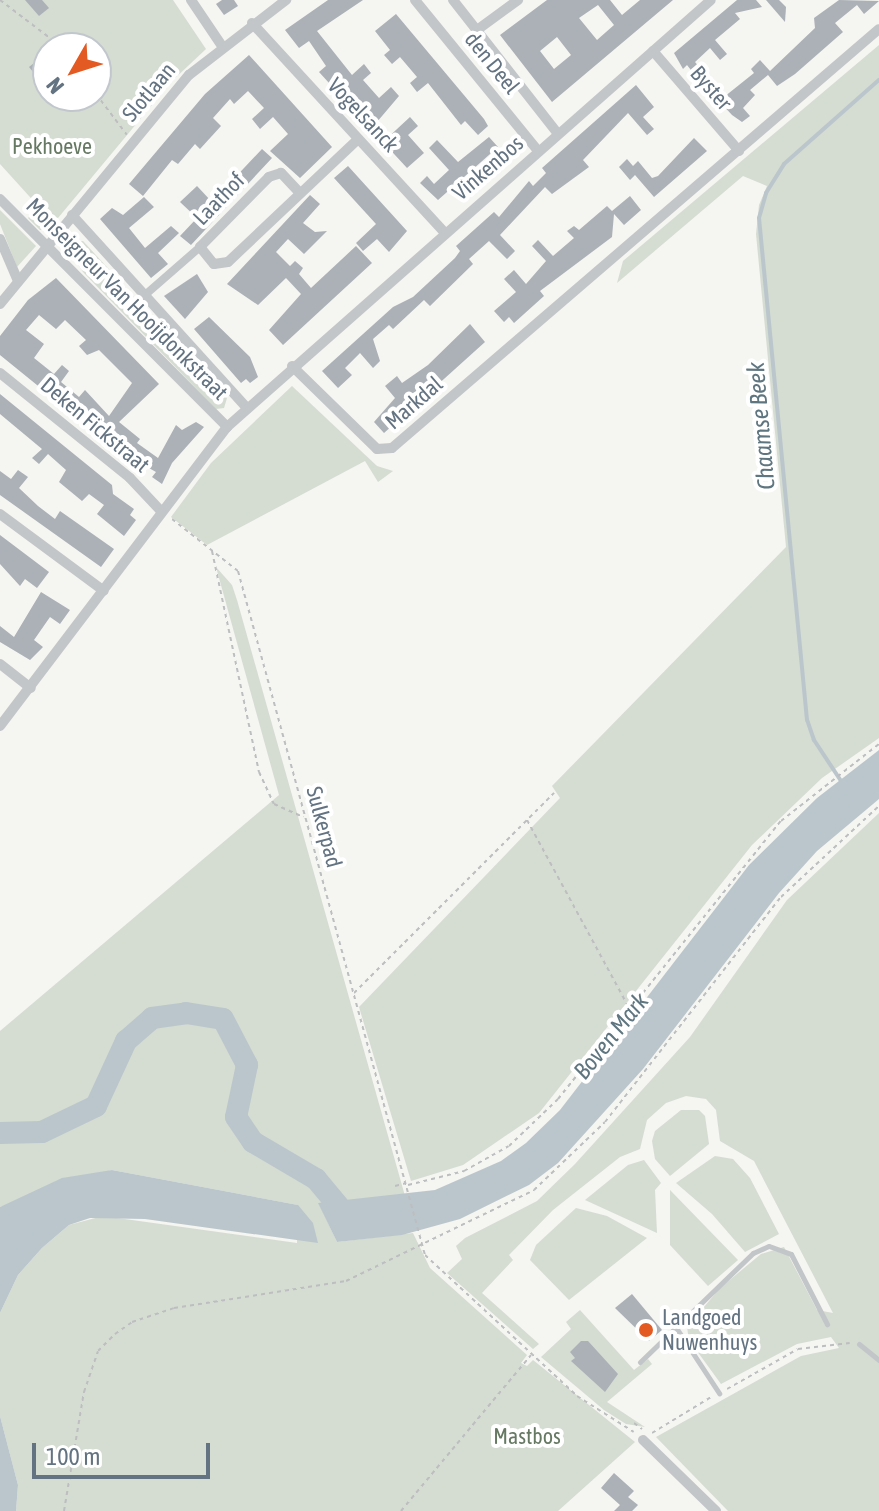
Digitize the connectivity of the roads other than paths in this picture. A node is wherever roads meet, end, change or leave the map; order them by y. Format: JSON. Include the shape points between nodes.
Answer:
{"nodes":[{"id":1,"x":191,"y":0,"type":"edge"},
{"id":2,"x":286,"y":0,"type":"edge"},
{"id":3,"x":415,"y":0,"type":"edge"},
{"id":4,"x":453,"y":0,"type":"edge"},
{"id":5,"x":518,"y":0,"type":"edge"},
{"id":6,"x":711,"y":0,"type":"edge"},
{"id":7,"x":252,"y":23,"type":"junction"},
{"id":8,"x":879,"y":29,"type":"edge"},
{"id":9,"x":477,"y":30,"type":"junction"},
{"id":10,"x":222,"y":46,"type":"junction"},
{"id":11,"x":653,"y":51,"type":"junction"},
{"id":12,"x":558,"y":134,"type":"junction"},
{"id":13,"x":358,"y":139,"type":"junction"},
{"id":14,"x":538,"y":151,"type":"junction"},
{"id":15,"x":739,"y":151,"type":"junction"},
{"id":16,"x":298,"y":191,"type":"junction"},
{"id":17,"x":0,"y":199,"type":"edge"},
{"id":18,"x":72,"y":215,"type":"junction"},
{"id":19,"x":445,"y":233,"type":"junction"},
{"id":20,"x":0,"y":239,"type":"edge"},
{"id":21,"x":47,"y":246,"type":"junction"},
{"id":22,"x":200,"y":247,"type":"junction"},
{"id":23,"x":18,"y":281,"type":"junction"},
{"id":24,"x":145,"y":295,"type":"junction"},
{"id":25,"x":0,"y":304,"type":"edge"},
{"id":26,"x":292,"y":366,"type":"junction"},
{"id":27,"x":0,"y":373,"type":"edge"},
{"id":28,"x":247,"y":408,"type":"junction"},
{"id":29,"x":227,"y":427,"type":"junction"},
{"id":30,"x":161,"y":511,"type":"junction"},
{"id":31,"x":0,"y":514,"type":"edge"},
{"id":32,"x":104,"y":591,"type":"junction"},
{"id":33,"x":0,"y":664,"type":"edge"},
{"id":34,"x":31,"y":688,"type":"junction"},
{"id":35,"x":0,"y":726,"type":"edge"},
{"id":36,"x":827,"y":1324,"type":"dead end"},
{"id":37,"x":677,"y":1329,"type":"junction"},
{"id":38,"x":859,"y":1344,"type":"road end"},
{"id":39,"x":879,"y":1360,"type":"edge"},
{"id":40,"x":640,"y":1362,"type":"dead end"},
{"id":41,"x":719,"y":1393,"type":"road end"},
{"id":42,"x":643,"y":1440,"type":"road end"},
{"id":43,"x":716,"y":1511,"type":"edge"}],
"edges":[{"from":1,"to":10,"type":"street"},
{"from":2,"to":7,"type":"street","name":"Slotlaan"},
{"from":3,"to":14,"type":"street","name":"den Deel"},
{"from":4,"to":9,"type":"street","name":"den Deel"},
{"from":5,"to":9,"type":"street"},
{"from":6,"to":11,"type":"street","name":"Vinkenbos"},
{"from":7,"to":10,"type":"street","name":"Slotlaan"},
{"from":7,"to":13,"type":"street","name":"Vogelsanck"},
{"from":8,"to":15,"type":"street","name":"Markdal"},
{"from":9,"to":12,"type":"street","name":"den Deel"},
{"from":10,"to":18,"type":"street","name":"Slotlaan","via":[[189,75]]},
{"from":11,"to":12,"type":"street","name":"Vinkenbos"},
{"from":11,"to":15,"type":"street","name":"Byster"},
{"from":12,"to":14,"type":"street","name":"Vinkenbos"},
{"from":13,"to":16,"type":"street","name":"Laathof"},
{"from":13,"to":19,"type":"street","name":"Vogelsanck"},
{"from":14,"to":19,"type":"street","name":"Vinkenbos"},
{"from":15,"to":26,"type":"street","name":"Markdal","via":[[392,448],[377,449]]},
{"from":16,"to":22,"type":"street","name":"Laathof","via":[[281,173],[269,177]]},
{"from":16,"to":22,"type":"street","name":"Laathof","via":[[221,266]]},
{"from":17,"to":21,"type":"street","name":"Monseigneur Van Hooijdonkstraat"},
{"from":18,"to":21,"type":"street","name":"Slotlaan"},
{"from":18,"to":24,"type":"street","name":"Monseigneur Van Hooijdonkstraat"},
{"from":19,"to":26,"type":"street","name":"Vinkenbos"},
{"from":20,"to":23,"type":"street"},
{"from":21,"to":23,"type":"street","name":"Slotlaan"},
{"from":21,"to":29,"type":"street","name":"Monseigneur Van Hooijdonkstraat"},
{"from":22,"to":24,"type":"street"},
{"from":23,"to":25,"type":"street","name":"Slotlaan"},
{"from":24,"to":28,"type":"street","name":"Monseigneur Van Hooijdonkstraat"},
{"from":26,"to":28,"type":"street"},
{"from":27,"to":30,"type":"street","name":"Deken Fickstraat","via":[[130,478]]},
{"from":28,"to":29,"type":"street"},
{"from":29,"to":30,"type":"street"},
{"from":30,"to":32,"type":"street"},
{"from":31,"to":32,"type":"street"},
{"from":32,"to":34,"type":"street"},
{"from":33,"to":34,"type":"street"},
{"from":34,"to":35,"type":"street"},
{"from":36,"to":37,"type":"lane","via":[[791,1254],[769,1246],[753,1253]]},
{"from":37,"to":40,"type":"lane"},
{"from":37,"to":41,"type":"lane"},
{"from":38,"to":39,"type":"lane"},
{"from":42,"to":43,"type":"street"}]}
